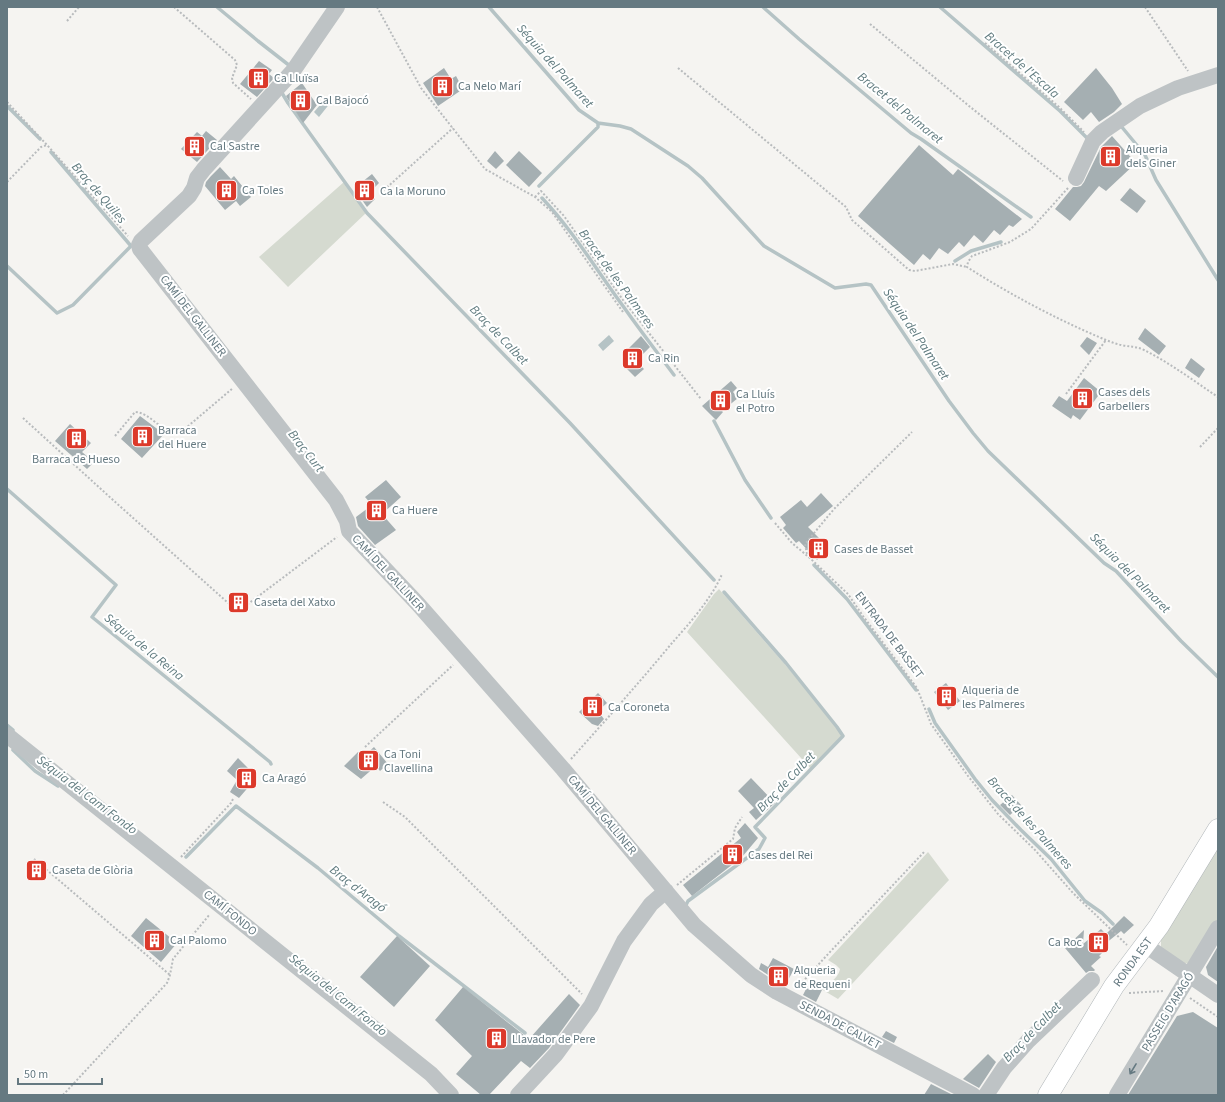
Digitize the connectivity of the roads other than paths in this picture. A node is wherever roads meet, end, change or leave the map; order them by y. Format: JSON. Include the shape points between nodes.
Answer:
{"nodes":[{"id":1,"x":337,"y":7,"type":"edge"},
{"id":2,"x":1218,"y":75,"type":"edge"},
{"id":3,"x":1074,"y":181,"type":"road end"},
{"id":4,"x":7,"y":735,"type":"edge"},
{"id":5,"x":1218,"y":829,"type":"edge"},
{"id":6,"x":666,"y":891,"type":"junction"},
{"id":7,"x":1218,"y":928,"type":"edge"},
{"id":8,"x":1138,"y":947,"type":"junction"},
{"id":9,"x":1189,"y":976,"type":"junction"},
{"id":10,"x":1092,"y":980,"type":"dead end"},
{"id":11,"x":1218,"y":995,"type":"edge"},
{"id":12,"x":451,"y":1095,"type":"edge"},
{"id":13,"x":518,"y":1095,"type":"edge"},
{"id":14,"x":972,"y":1095,"type":"edge"},
{"id":15,"x":986,"y":1095,"type":"edge"},
{"id":16,"x":1048,"y":1095,"type":"edge"},
{"id":17,"x":1117,"y":1095,"type":"edge"}],
"edges":[{"from":1,"to":6,"type":"street","name":"CAMÍ DEL GALLINER","via":[[294,71],[204,169],[189,196],[141,242],[140,249],[336,500],[347,521],[349,531],[418,604]]},
{"from":2,"to":3,"type":"street","via":[[1178,88],[1118,120],[1093,141]]},
{"from":4,"to":12,"type":"street","name":"CAMÍ FONDO","via":[[431,1074]]},
{"from":5,"to":8,"type":"main road","name":"RONDA EST","via":[[1159,926]]},
{"from":6,"to":13,"type":"street","via":[[652,904],[624,941],[591,1006],[556,1054]]},
{"from":6,"to":14,"type":"street","name":"SENDA DE CALVET","via":[[694,925],[751,976]]},
{"from":7,"to":9,"type":"street","name":"PASSEIG D'ARAGÓ"},
{"from":8,"to":9,"type":"street"},
{"from":8,"to":16,"type":"main road","name":"RONDA EST"},
{"from":9,"to":11,"type":"street"},
{"from":9,"to":17,"type":"street","name":"PASSEIG D'ARAGÓ","one_way":true},
{"from":10,"to":15,"type":"street","via":[[1028,1041],[1004,1068]]}]}
